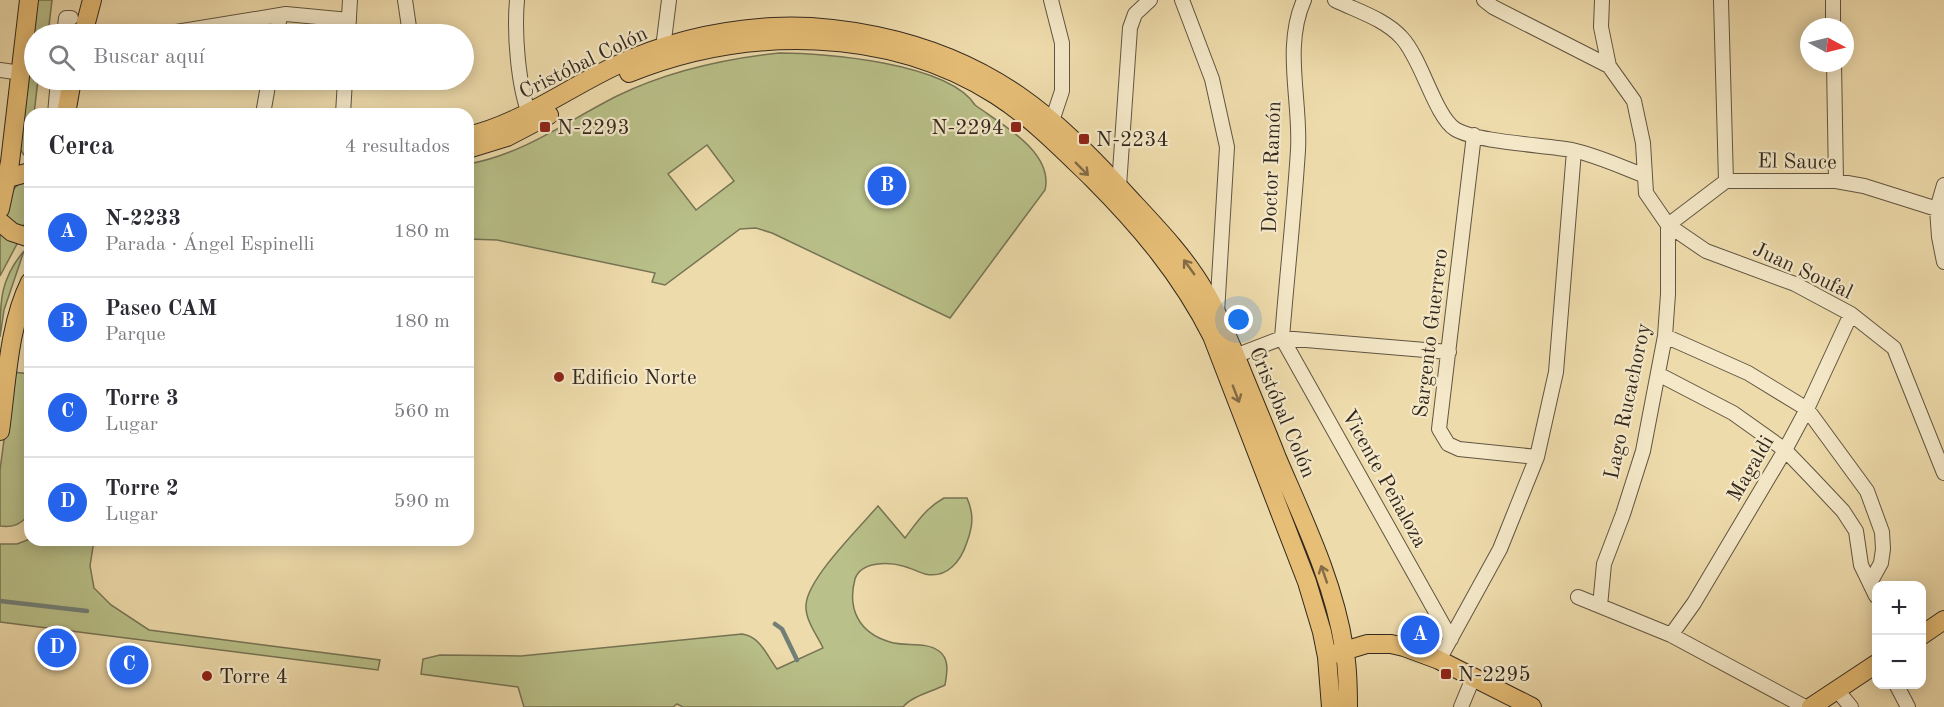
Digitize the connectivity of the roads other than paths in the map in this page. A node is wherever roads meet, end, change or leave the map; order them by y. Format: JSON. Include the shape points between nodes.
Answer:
{"nodes":[{"id":1,"x":29,"y":0,"type":"edge"},
{"id":2,"x":350,"y":0,"type":"edge"},
{"id":3,"x":405,"y":0,"type":"edge"},
{"id":4,"x":517,"y":0,"type":"edge"},
{"id":5,"x":669,"y":0,"type":"edge"},
{"id":6,"x":1051,"y":0,"type":"edge"},
{"id":7,"x":1150,"y":0,"type":"edge"},
{"id":8,"x":1182,"y":0,"type":"edge"},
{"id":9,"x":1304,"y":0,"type":"edge"},
{"id":10,"x":1335,"y":0,"type":"edge"},
{"id":11,"x":1484,"y":0,"type":"edge"},
{"id":12,"x":1602,"y":0,"type":"edge"},
{"id":13,"x":1721,"y":0,"type":"edge"},
{"id":14,"x":1833,"y":0,"type":"edge"},
{"id":15,"x":91,"y":1,"type":"edge"},
{"id":16,"x":280,"y":15,"type":"junction"},
{"id":17,"x":1833,"y":18,"type":"edge"},
{"id":18,"x":26,"y":24,"type":"edge"},
{"id":19,"x":65,"y":24,"type":"edge"},
{"id":20,"x":70,"y":24,"type":"edge"},
{"id":21,"x":85,"y":24,"type":"edge"},
{"id":22,"x":225,"y":24,"type":"edge"},
{"id":23,"x":279,"y":24,"type":"edge"},
{"id":24,"x":337,"y":24,"type":"edge"},
{"id":25,"x":348,"y":24,"type":"edge"},
{"id":26,"x":409,"y":24,"type":"edge"},
{"id":27,"x":24,"y":46,"type":"edge"},
{"id":28,"x":663,"y":48,"type":"junction"},
{"id":29,"x":1609,"y":66,"type":"junction"},
{"id":30,"x":0,"y":70,"type":"edge"},
{"id":31,"x":1834,"y":72,"type":"edge"},
{"id":32,"x":21,"y":73,"type":"junction"},
{"id":33,"x":58,"y":90,"type":"edge"},
{"id":34,"x":61,"y":90,"type":"edge"},
{"id":35,"x":70,"y":90,"type":"edge"},
{"id":36,"x":267,"y":90,"type":"edge"},
{"id":37,"x":344,"y":90,"type":"edge"},
{"id":38,"x":57,"y":108,"type":"edge"},
{"id":39,"x":58,"y":108,"type":"edge"},
{"id":40,"x":67,"y":108,"type":"edge"},
{"id":41,"x":264,"y":108,"type":"edge"},
{"id":42,"x":343,"y":108,"type":"edge"},
{"id":43,"x":531,"y":118,"type":"junction"},
{"id":44,"x":1052,"y":121,"type":"junction"},
{"id":45,"x":474,"y":134,"type":"edge"},
{"id":46,"x":1474,"y":135,"type":"junction"},
{"id":47,"x":474,"y":147,"type":"edge"},
{"id":48,"x":1574,"y":151,"type":"junction"},
{"id":49,"x":24,"y":174,"type":"edge"},
{"id":50,"x":1645,"y":176,"type":"junction"},
{"id":51,"x":4,"y":179,"type":"edge"},
{"id":52,"x":1726,"y":181,"type":"junction"},
{"id":53,"x":1836,"y":181,"type":"junction"},
{"id":54,"x":1944,"y":185,"type":"edge"},
{"id":55,"x":1119,"y":186,"type":"junction"},
{"id":56,"x":0,"y":209,"type":"edge"},
{"id":57,"x":1937,"y":209,"type":"junction"},
{"id":58,"x":0,"y":222,"type":"edge"},
{"id":59,"x":1668,"y":225,"type":"junction"},
{"id":60,"x":24,"y":236,"type":"edge"},
{"id":61,"x":1942,"y":238,"type":"edge"},
{"id":62,"x":1944,"y":261,"type":"edge"},
{"id":63,"x":24,"y":295,"type":"edge"},
{"id":64,"x":1217,"y":312,"type":"junction"},
{"id":65,"x":1851,"y":315,"type":"junction"},
{"id":66,"x":1665,"y":336,"type":"junction"},
{"id":67,"x":1282,"y":338,"type":"junction"},
{"id":68,"x":1449,"y":352,"type":"junction"},
{"id":69,"x":1235,"y":356,"type":"junction"},
{"id":70,"x":1658,"y":374,"type":"junction"},
{"id":71,"x":1807,"y":409,"type":"junction"},
{"id":72,"x":0,"y":431,"type":"edge"},
{"id":73,"x":1785,"y":450,"type":"junction"},
{"id":74,"x":1537,"y":457,"type":"junction"},
{"id":75,"x":1944,"y":472,"type":"edge"},
{"id":76,"x":1870,"y":583,"type":"junction"},
{"id":77,"x":1872,"y":587,"type":"edge"},
{"id":78,"x":1578,"y":597,"type":"dead end"},
{"id":79,"x":1599,"y":606,"type":"junction"},
{"id":80,"x":1944,"y":620,"type":"edge"},
{"id":81,"x":1926,"y":632,"type":"edge"},
{"id":82,"x":1671,"y":635,"type":"junction"},
{"id":83,"x":1451,"y":639,"type":"junction"},
{"id":84,"x":1335,"y":654,"type":"junction"},
{"id":85,"x":1439,"y":660,"type":"junction"},
{"id":86,"x":1872,"y":667,"type":"edge"},
{"id":87,"x":1473,"y":678,"type":"junction"},
{"id":88,"x":1899,"y":689,"type":"edge"},
{"id":89,"x":1838,"y":690,"type":"junction"},
{"id":90,"x":1330,"y":707,"type":"edge"},
{"id":91,"x":1337,"y":707,"type":"edge"},
{"id":92,"x":1348,"y":707,"type":"edge"},
{"id":93,"x":1461,"y":707,"type":"edge"},
{"id":94,"x":1532,"y":707,"type":"edge"},
{"id":95,"x":1805,"y":707,"type":"edge"},
{"id":96,"x":1811,"y":707,"type":"edge"},
{"id":97,"x":1851,"y":707,"type":"edge"},
{"id":98,"x":1908,"y":707,"type":"edge"}],
"edges":[{"from":1,"to":18,"type":"main road"},
{"from":2,"to":25,"type":"street"},
{"from":3,"to":26,"type":"street"},
{"from":4,"to":43,"type":"street","via":[[518,49]]},
{"from":5,"to":28,"type":"street"},
{"from":6,"to":44,"type":"street","via":[[1062,43],[1062,91]]},
{"from":7,"to":55,"type":"street","via":[[1136,14],[1130,28]]},
{"from":8,"to":64,"type":"street","via":[[1212,79],[1227,147]]},
{"from":9,"to":67,"type":"street","name":"Doctor Ramón","via":[[1294,46],[1298,148]]},
{"from":10,"to":46,"type":"street","via":[[1386,24],[1402,38],[1418,62],[1442,115],[1455,129]]},
{"from":11,"to":29,"type":"street"},
{"from":12,"to":29,"type":"street","via":[[1601,27]]},
{"from":13,"to":52,"type":"street"},
{"from":14,"to":17,"type":"street"},
{"from":15,"to":21,"type":"main road"},
{"from":16,"to":22,"type":"street"},
{"from":16,"to":23,"type":"street"},
{"from":16,"to":24,"type":"street","via":[[299,14]]},
{"from":19,"to":20,"type":"street","via":[[66,18],[71,18]]},
{"from":27,"to":32,"type":"main road"},
{"from":28,"to":43,"type":"main road","name":"Cristóbal Colón","via":[[615,66]]},
{"from":28,"to":44,"type":"main road","name":"Cristóbal Colón","via":[[724,33],[773,27],[867,34],[959,61],[1014,91]]},
{"from":29,"to":50,"type":"street","via":[[1634,101]]},
{"from":30,"to":32,"type":"street"},
{"from":31,"to":53,"type":"street"},
{"from":32,"to":51,"type":"main road"},
{"from":33,"to":38,"type":"street"},
{"from":34,"to":39,"type":"street"},
{"from":35,"to":40,"type":"main road"},
{"from":36,"to":41,"type":"street"},
{"from":37,"to":42,"type":"street"},
{"from":43,"to":45,"type":"main road","name":"Cristóbal Colón"},
{"from":43,"to":47,"type":"main road","name":"Cristóbal Colón","via":[[507,136]]},
{"from":43,"to":84,"type":"main road","name":"Cristóbal Colón","one_way":true,"via":[[664,60],[714,48],[798,39],[890,52],[953,73],[996,95],[1047,134],[1117,203],[1148,237],[1192,298],[1222,358],[1298,555],[1317,616]]},
{"from":44,"to":55,"type":"main road","name":"Cristóbal Colón"},
{"from":46,"to":48,"type":"street"},
{"from":46,"to":68,"type":"street","name":"Sargento Guerrero"},
{"from":48,"to":50,"type":"street"},
{"from":48,"to":74,"type":"street","via":[[1556,372]]},
{"from":49,"to":51,"type":"main road"},
{"from":50,"to":59,"type":"street","via":[[1646,193]]},
{"from":51,"to":56,"type":"main road"},
{"from":52,"to":53,"type":"street","name":"El Sauce"},
{"from":52,"to":59,"type":"street"},
{"from":53,"to":57,"type":"street","name":"El Sauce"},
{"from":54,"to":57,"type":"street"},
{"from":64,"to":55,"type":"main road","name":"Cristóbal Colón","one_way":true,"via":[[1174,247]]},
{"from":57,"to":61,"type":"street"},
{"from":58,"to":60,"type":"main road"},
{"from":59,"to":65,"type":"street","name":"Juan Soufal","via":[[1706,251],[1795,284]]},
{"from":59,"to":66,"type":"street","name":"Lago Rucachoroy"},
{"from":61,"to":62,"type":"street"},
{"from":63,"to":72,"type":"main road","via":[[16,323]]},
{"from":64,"to":69,"type":"main road","name":"Cristóbal Colón"},
{"from":65,"to":71,"type":"street","name":"Magaldi"},
{"from":65,"to":75,"type":"street","name":"Juan Soufal","via":[[1894,348]]},
{"from":66,"to":70,"type":"street","name":"Lago Rucachoroy"},
{"from":66,"to":71,"type":"street","via":[[1748,373]]},
{"from":67,"to":68,"type":"street"},
{"from":67,"to":69,"type":"street"},
{"from":67,"to":83,"type":"street","name":"Vicente Peñaloza"},
{"from":68,"to":74,"type":"street","name":"Sargento Guerrero","via":[[1439,429],[1448,444],[1459,449]]},
{"from":84,"to":69,"type":"main road","name":"Cristóbal Colón","one_way":true,"via":[[1339,622],[1320,563]]},
{"from":70,"to":73,"type":"street","via":[[1733,413]]},
{"from":70,"to":79,"type":"street","name":"Lago Rucachoroy","via":[[1643,451],[1604,564]]},
{"from":71,"to":73,"type":"street","name":"Magaldi"},
{"from":71,"to":76,"type":"street","via":[[1867,491],[1882,531],[1881,562]]},
{"from":73,"to":76,"type":"street","via":[[1844,510],[1856,531],[1861,565]]},
{"from":73,"to":82,"type":"street","name":"Magaldi"},
{"from":74,"to":83,"type":"street","via":[[1500,549]]},
{"from":76,"to":77,"type":"street"},
{"from":78,"to":79,"type":"street"},
{"from":79,"to":82,"type":"street"},
{"from":80,"to":81,"type":"main road"},
{"from":82,"to":95,"type":"street"},
{"from":83,"to":85,"type":"street"},
{"from":84,"to":85,"type":"main road","via":[[1367,644],[1391,644]]},
{"from":84,"to":90,"type":"main road"},
{"from":84,"to":91,"type":"main road"},
{"from":84,"to":92,"type":"main road"},
{"from":85,"to":87,"type":"main road"},
{"from":86,"to":89,"type":"main road"},
{"from":87,"to":93,"type":"street"},
{"from":87,"to":94,"type":"main road"},
{"from":88,"to":98,"type":"street"},
{"from":89,"to":96,"type":"main road"},
{"from":89,"to":97,"type":"street"}]}
